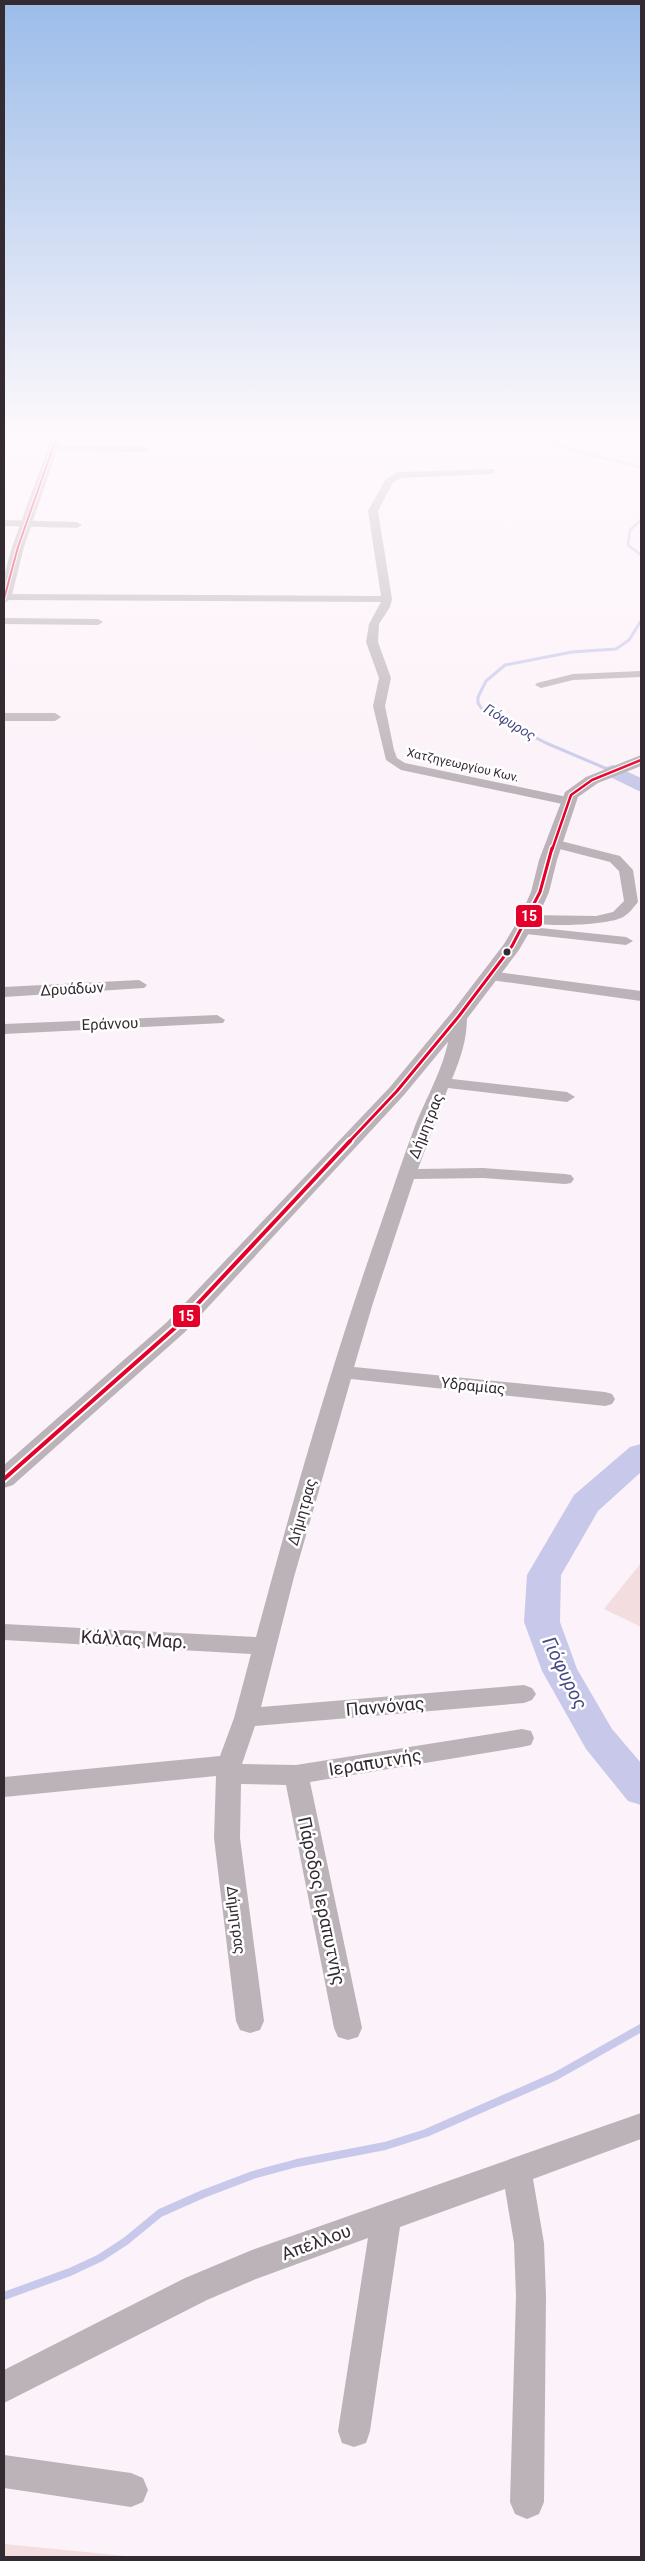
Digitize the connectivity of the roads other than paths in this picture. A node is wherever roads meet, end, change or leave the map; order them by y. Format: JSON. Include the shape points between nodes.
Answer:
{"nodes":[{"id":1,"x":18,"y":553,"type":"edge"},
{"id":2,"x":380,"y":553,"type":"edge"},
{"id":3,"x":4,"y":598,"type":"edge"},
{"id":4,"x":387,"y":599,"type":"junction"},
{"id":5,"x":4,"y":621,"type":"edge"},
{"id":6,"x":98,"y":622,"type":"dead end"},
{"id":7,"x":641,"y":674,"type":"edge"},
{"id":8,"x":541,"y":686,"type":"dead end"},
{"id":9,"x":4,"y":717,"type":"edge"},
{"id":10,"x":55,"y":717,"type":"dead end"},
{"id":11,"x":641,"y":761,"type":"edge"},
{"id":12,"x":568,"y":801,"type":"junction"},
{"id":13,"x":553,"y":844,"type":"junction"},
{"id":14,"x":525,"y":924,"type":"junction"},
{"id":15,"x":626,"y":941,"type":"dead end"},
{"id":16,"x":490,"y":976,"type":"junction"},
{"id":17,"x":140,"y":985,"type":"dead end"},
{"id":18,"x":4,"y":992,"type":"edge"},
{"id":19,"x":641,"y":996,"type":"edge"},
{"id":20,"x":459,"y":1016,"type":"junction"},
{"id":21,"x":217,"y":1020,"type":"dead end"},
{"id":22,"x":4,"y":1029,"type":"edge"},
{"id":23,"x":443,"y":1083,"type":"junction"},
{"id":24,"x":567,"y":1097,"type":"dead end"},
{"id":25,"x":407,"y":1174,"type":"junction"},
{"id":26,"x":565,"y":1179,"type":"dead end"},
{"id":27,"x":341,"y":1372,"type":"junction"},
{"id":28,"x":605,"y":1399,"type":"dead end"},
{"id":29,"x":4,"y":1479,"type":"edge"},
{"id":30,"x":4,"y":1632,"type":"edge"},
{"id":31,"x":265,"y":1646,"type":"junction"},
{"id":32,"x":524,"y":1694,"type":"dead end"},
{"id":33,"x":246,"y":1718,"type":"junction"},
{"id":34,"x":522,"y":1738,"type":"dead end"},
{"id":35,"x":228,"y":1769,"type":"junction"},
{"id":36,"x":296,"y":1775,"type":"junction"},
{"id":37,"x":4,"y":1787,"type":"edge"},
{"id":38,"x":250,"y":2021,"type":"dead end"},
{"id":39,"x":348,"y":2028,"type":"dead end"},
{"id":40,"x":641,"y":2126,"type":"edge"},
{"id":41,"x":517,"y":2172,"type":"junction"},
{"id":42,"x":386,"y":2218,"type":"junction"},
{"id":43,"x":4,"y":2387,"type":"edge"},
{"id":44,"x":354,"y":2431,"type":"dead end"},
{"id":45,"x":4,"y":2470,"type":"edge"},
{"id":46,"x":131,"y":2490,"type":"dead end"},
{"id":47,"x":527,"y":2502,"type":"dead end"}],
"edges":[{"from":1,"to":3,"type":"street"},
{"from":2,"to":4,"type":"street"},
{"from":3,"to":4,"type":"street"},
{"from":4,"to":12,"type":"street","name":"Χατζηγεωργίου Κων.","via":[[371,637],[385,678],[380,712],[393,762],[425,773]]},
{"from":5,"to":6,"type":"street"},
{"from":7,"to":8,"type":"street","via":[[573,677]]},
{"from":9,"to":10,"type":"street"},
{"from":11,"to":12,"type":"street","via":[[592,780],[577,789]]},
{"from":12,"to":13,"type":"street"},
{"from":13,"to":14,"type":"street","via":[[540,892]]},
{"from":13,"to":14,"type":"street","via":[[615,859],[626,870],[631,902],[618,915],[596,920]]},
{"from":14,"to":15,"type":"street"},
{"from":14,"to":16,"type":"street"},
{"from":16,"to":19,"type":"street"},
{"from":16,"to":20,"type":"street"},
{"from":17,"to":18,"type":"street","name":"Δρυάδων"},
{"from":20,"to":23,"type":"street","name":"Δήμητρας","via":[[460,1036]]},
{"from":20,"to":29,"type":"street","via":[[397,1091],[199,1303],[151,1350]]},
{"from":21,"to":22,"type":"street","name":"Εράννου"},
{"from":23,"to":24,"type":"street"},
{"from":23,"to":25,"type":"street","name":"Δήμητρας"},
{"from":25,"to":26,"type":"street","via":[[483,1173]]},
{"from":25,"to":27,"type":"street","name":"Δήμητρας"},
{"from":27,"to":28,"type":"street","name":"Υδραμίας"},
{"from":27,"to":31,"type":"street","name":"Δήμητρας"},
{"from":30,"to":31,"type":"street","name":"Κάλλας Μαρ."},
{"from":31,"to":33,"type":"street","name":"Δήμητρας"},
{"from":32,"to":33,"type":"street","name":"Παννόνας"},
{"from":33,"to":35,"type":"street","name":"Δήμητρας"},
{"from":34,"to":36,"type":"street","name":"Ιεραπυτνής"},
{"from":35,"to":36,"type":"street","name":"Ιεραπυτνής"},
{"from":35,"to":37,"type":"street","name":"Ιεραπυτνής"},
{"from":35,"to":38,"type":"street","name":"Δήμητρας","via":[[228,1857]]},
{"from":36,"to":39,"type":"street","name":"Πάροδος Ιεραπυτνής"},
{"from":40,"to":41,"type":"street","name":"Απέλλου"},
{"from":41,"to":42,"type":"street","name":"Απέλλου"},
{"from":41,"to":47,"type":"street","via":[[529,2243],[531,2296]]},
{"from":42,"to":43,"type":"street","name":"Απέλλου","via":[[211,2283]]},
{"from":42,"to":44,"type":"street"},
{"from":45,"to":46,"type":"street"}]}
